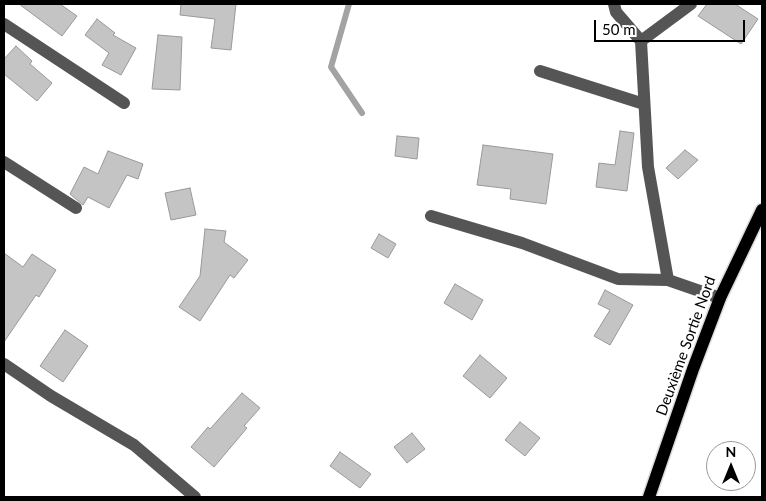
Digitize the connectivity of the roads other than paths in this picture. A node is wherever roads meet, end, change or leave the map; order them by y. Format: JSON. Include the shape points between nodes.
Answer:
{"nodes":[{"id":1,"x":614,"y":4,"type":"edge"},
{"id":2,"x":691,"y":4,"type":"edge"},
{"id":3,"x":4,"y":24,"type":"edge"},
{"id":4,"x":641,"y":42,"type":"junction"},
{"id":5,"x":540,"y":71,"type":"dead end"},
{"id":6,"x":124,"y":103,"type":"dead end"},
{"id":7,"x":644,"y":104,"type":"junction"},
{"id":8,"x":4,"y":162,"type":"edge"},
{"id":9,"x":76,"y":208,"type":"dead end"},
{"id":10,"x":762,"y":210,"type":"edge"},
{"id":11,"x":431,"y":216,"type":"dead end"},
{"id":12,"x":668,"y":280,"type":"junction"},
{"id":13,"x":720,"y":298,"type":"junction"},
{"id":14,"x":4,"y":364,"type":"edge"},
{"id":15,"x":195,"y":497,"type":"edge"},
{"id":16,"x":649,"y":497,"type":"edge"}],
"edges":[{"from":1,"to":4,"type":"street","via":[[616,12]]},
{"from":2,"to":4,"type":"street"},
{"from":3,"to":6,"type":"street"},
{"from":4,"to":7,"type":"street"},
{"from":5,"to":7,"type":"street"},
{"from":7,"to":12,"type":"street","via":[[648,166]]},
{"from":8,"to":9,"type":"street"},
{"from":10,"to":13,"type":"main road","name":"Deuxième Sortie Nord"},
{"from":11,"to":12,"type":"street","via":[[522,243],[618,279]]},
{"from":12,"to":13,"type":"street"},
{"from":13,"to":16,"type":"main road","name":"Deuxième Sortie Nord"},
{"from":14,"to":15,"type":"street","via":[[134,445]]}]}
